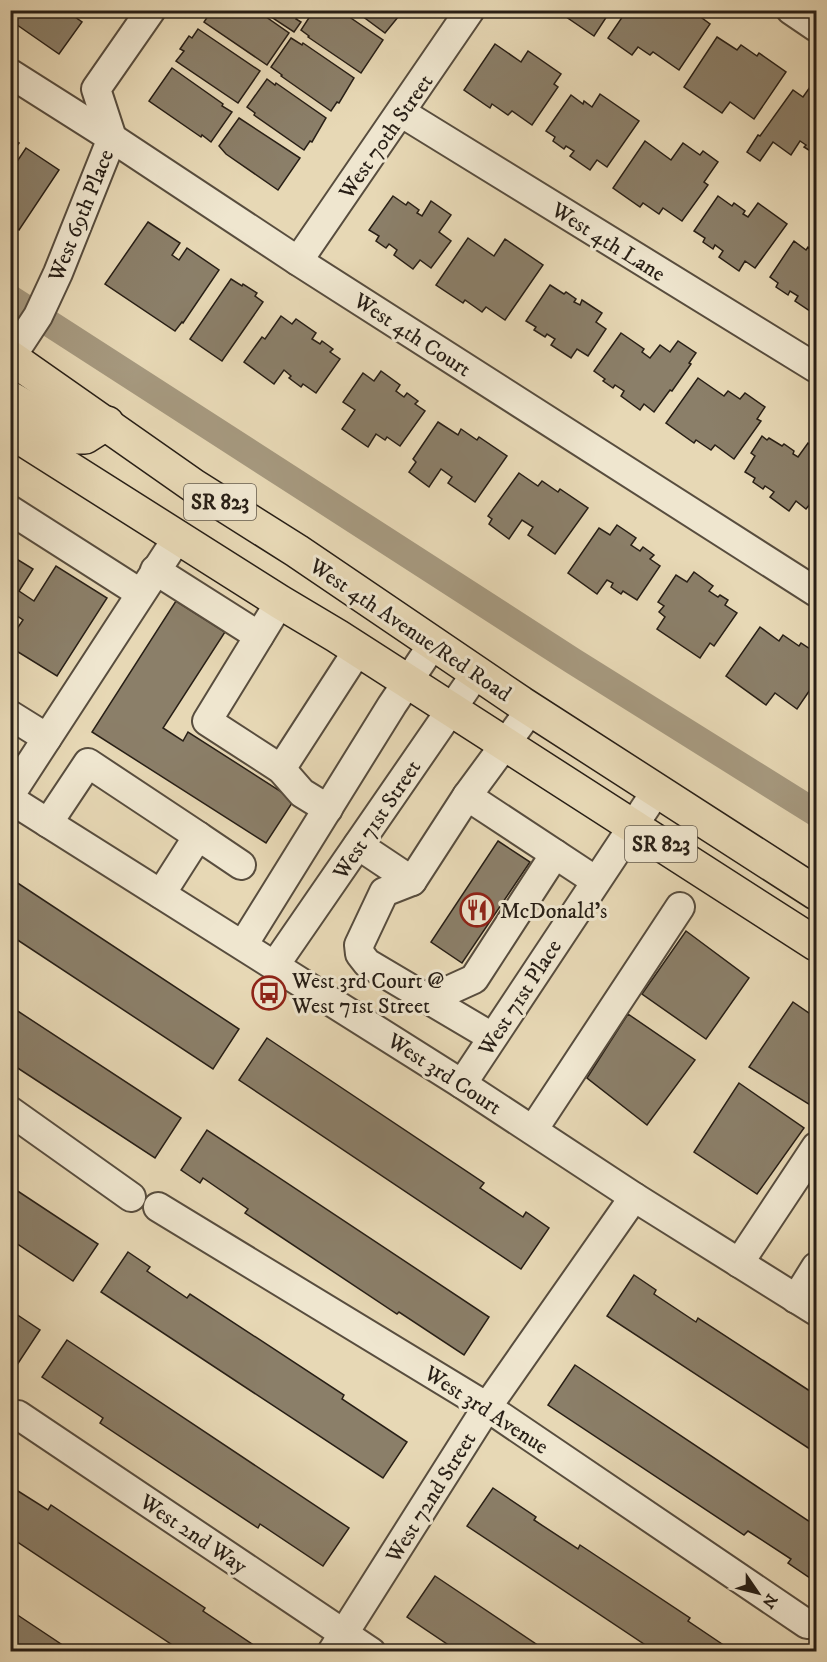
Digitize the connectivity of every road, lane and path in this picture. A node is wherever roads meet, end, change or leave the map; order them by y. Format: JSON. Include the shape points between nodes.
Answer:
{"nodes":[{"id":1,"x":151,"y":10,"type":"edge"},
{"id":2,"x":471,"y":10,"type":"edge"},
{"id":3,"x":791,"y":10,"type":"edge"},
{"id":4,"x":816,"y":27,"type":"edge"},
{"id":5,"x":11,"y":74,"type":"edge"},
{"id":6,"x":402,"y":113,"type":"junction"},
{"id":7,"x":112,"y":138,"type":"junction"},
{"id":8,"x":298,"y":261,"type":"junction"},
{"id":9,"x":11,"y":357,"type":"edge"},
{"id":10,"x":816,"y":368,"type":"edge"},
{"id":11,"x":10,"y":398,"type":"edge"},
{"id":12,"x":107,"y":423,"type":"junction"},
{"id":13,"x":10,"y":431,"type":"edge"},
{"id":14,"x":10,"y":510,"type":"edge"},
{"id":15,"x":178,"y":537,"type":"junction"},
{"id":16,"x":155,"y":570,"type":"junction"},
{"id":17,"x":816,"y":592,"type":"edge"},
{"id":18,"x":140,"y":593,"type":"junction"},
{"id":19,"x":280,"y":602,"type":"junction"},
{"id":20,"x":259,"y":636,"type":"junction"},
{"id":21,"x":433,"y":644,"type":"junction"},
{"id":22,"x":358,"y":650,"type":"junction"},
{"id":23,"x":477,"y":672,"type":"junction"},
{"id":24,"x":407,"y":682,"type":"junction"},
{"id":25,"x":531,"y":709,"type":"junction"},
{"id":26,"x":450,"y":710,"type":"junction"},
{"id":27,"x":10,"y":715,"type":"edge"},
{"id":28,"x":47,"y":738,"type":"junction"},
{"id":29,"x":505,"y":745,"type":"junction"},
{"id":30,"x":281,"y":769,"type":"junction"},
{"id":31,"x":657,"y":790,"type":"junction"},
{"id":32,"x":10,"y":795,"type":"edge"},
{"id":33,"x":467,"y":796,"type":"junction"},
{"id":34,"x":10,"y":799,"type":"edge"},
{"id":35,"x":327,"y":809,"type":"junction"},
{"id":36,"x":48,"y":823,"type":"junction"},
{"id":37,"x":633,"y":826,"type":"junction"},
{"id":38,"x":198,"y":836,"type":"junction"},
{"id":39,"x":358,"y":845,"type":"junction"},
{"id":40,"x":555,"y":854,"type":"junction"},
{"id":41,"x":241,"y":866,"type":"dead end"},
{"id":42,"x":412,"y":881,"type":"junction"},
{"id":43,"x":596,"y":881,"type":"junction"},
{"id":44,"x":816,"y":893,"type":"edge"},
{"id":45,"x":161,"y":894,"type":"junction"},
{"id":46,"x":680,"y":908,"type":"dead end"},
{"id":47,"x":816,"y":944,"type":"edge"},
{"id":48,"x":243,"y":945,"type":"junction"},
{"id":49,"x":275,"y":965,"type":"junction"},
{"id":50,"x":430,"y":999,"type":"junction"},
{"id":51,"x":492,"y":1038,"type":"junction"},
{"id":52,"x":462,"y":1084,"type":"junction"},
{"id":53,"x":10,"y":1111,"type":"edge"},
{"id":54,"x":532,"y":1130,"type":"junction"},
{"id":55,"x":816,"y":1147,"type":"edge"},
{"id":56,"x":131,"y":1197,"type":"dead end"},
{"id":57,"x":634,"y":1197,"type":"junction"},
{"id":58,"x":158,"y":1207,"type":"dead end"},
{"id":59,"x":739,"y":1263,"type":"junction"},
{"id":60,"x":816,"y":1267,"type":"edge"},
{"id":61,"x":806,"y":1305,"type":"edge"},
{"id":62,"x":487,"y":1407,"type":"junction"},
{"id":63,"x":18,"y":1415,"type":"dead end"},
{"id":64,"x":807,"y":1624,"type":"dead end"},
{"id":65,"x":338,"y":1643,"type":"edge"},
{"id":66,"x":371,"y":1652,"type":"edge"}],
"edges":[{"from":1,"to":7,"type":"street","name":"West 69th Place","via":[[96,89]]},
{"from":2,"to":6,"type":"street","name":"West 70th Street"},
{"from":3,"to":4,"type":"street"},
{"from":5,"to":7,"type":"street","name":"West 4th Court"},
{"from":6,"to":8,"type":"street","name":"West 70th Street"},
{"from":6,"to":10,"type":"street","name":"West 4th Lane"},
{"from":7,"to":8,"type":"street","name":"West 4th Court"},
{"from":7,"to":9,"type":"street","name":"West 69th Place","via":[[43,305]]},
{"from":8,"to":17,"type":"street","name":"West 4th Court"},
{"from":9,"to":12,"type":"main road","name":"West 4th Avenue/Red Road","number":"SR 823"},
{"from":11,"to":12,"type":"main road","via":[[78,437],[85,437]]},
{"from":12,"to":21,"type":"main road","name":"West 4th Avenue/Red Road","number":"SR 823","via":[[194,486]]},
{"from":13,"to":15,"type":"main road","name":"West 4th Avenue/Red Road","number":"SR 823"},
{"from":14,"to":18,"type":"street"},
{"from":15,"to":16,"type":"street"},
{"from":15,"to":19,"type":"main road","name":"West 4th Avenue/Red Road","number":"SR 823"},
{"from":16,"to":18,"type":"street"},
{"from":16,"to":20,"type":"street"},
{"from":18,"to":28,"type":"street"},
{"from":19,"to":20,"type":"street"},
{"from":19,"to":22,"type":"main road","name":"West 4th Avenue/Red Road","number":"SR 823"},
{"from":20,"to":30,"type":"street","via":[[207,721]]},
{"from":21,"to":23,"type":"main road","name":"West 4th Avenue/Red Road","number":"SR 823"},
{"from":21,"to":24,"type":"street","name":"West 71st Street"},
{"from":22,"to":24,"type":"main road","name":"West 4th Avenue/Red Road","number":"SR 823"},
{"from":22,"to":30,"type":"street"},
{"from":23,"to":25,"type":"main road","name":"West 4th Avenue/Red Road","number":"SR 823"},
{"from":23,"to":26,"type":"street","name":"West 71st Street"},
{"from":24,"to":26,"type":"main road","name":"West 4th Avenue/Red Road","number":"SR 823"},
{"from":24,"to":35,"type":"street","name":"West 71st Street"},
{"from":25,"to":29,"type":"street"},
{"from":25,"to":31,"type":"main road","name":"West 4th Avenue/Red Road","number":"SR 823"},
{"from":26,"to":29,"type":"main road","name":"West 4th Avenue/Red Road","number":"SR 823"},
{"from":26,"to":39,"type":"street","name":"West 71st Street"},
{"from":27,"to":28,"type":"street"},
{"from":28,"to":32,"type":"street"},
{"from":29,"to":33,"type":"street"},
{"from":29,"to":37,"type":"main road","name":"West 4th Avenue/Red Road","number":"SR 823"},
{"from":30,"to":35,"type":"street","via":[[302,793]]},
{"from":31,"to":37,"type":"street","name":"West 71st Place"},
{"from":31,"to":44,"type":"main road","name":"West 4th Avenue/Red Road","number":"SR 823"},
{"from":33,"to":40,"type":"street"},
{"from":33,"to":42,"type":"street"},
{"from":34,"to":36,"type":"street","name":"West 3rd Court"},
{"from":35,"to":48,"type":"street","name":"West 71st Street"},
{"from":36,"to":38,"type":"street","via":[[88,763]]},
{"from":36,"to":45,"type":"street","name":"West 3rd Court"},
{"from":37,"to":43,"type":"street","name":"West 71st Place"},
{"from":37,"to":47,"type":"main road","name":"West 4th Avenue/Red Road","number":"SR 823"},
{"from":38,"to":41,"type":"street"},
{"from":38,"to":45,"type":"street"},
{"from":39,"to":42,"type":"street"},
{"from":39,"to":49,"type":"street","name":"West 71st Street"},
{"from":40,"to":43,"type":"street"},
{"from":40,"to":50,"type":"street","via":[[474,979]]},
{"from":42,"to":50,"type":"street","via":[[384,892],[359,945],[360,954],[367,963]]},
{"from":43,"to":51,"type":"street","name":"West 71st Place"},
{"from":45,"to":48,"type":"street","name":"West 3rd Court"},
{"from":46,"to":54,"type":"street"},
{"from":48,"to":49,"type":"street","name":"West 3rd Court"},
{"from":49,"to":52,"type":"street","name":"West 3rd Court"},
{"from":50,"to":51,"type":"street"},
{"from":51,"to":52,"type":"street","name":"West 71st Place"},
{"from":52,"to":54,"type":"street","name":"West 3rd Court"},
{"from":53,"to":56,"type":"street"},
{"from":54,"to":57,"type":"street","name":"West 3rd Court"},
{"from":55,"to":59,"type":"street"},
{"from":57,"to":59,"type":"street","name":"West 3rd Court"},
{"from":57,"to":62,"type":"street","name":"West 72nd Street"},
{"from":58,"to":62,"type":"street","name":"West 3rd Avenue"},
{"from":59,"to":61,"type":"street","name":"West 3rd Court"},
{"from":60,"to":61,"type":"street"},
{"from":62,"to":64,"type":"street","name":"West 3rd Avenue"},
{"from":62,"to":65,"type":"street","name":"West 72nd Street"},
{"from":63,"to":65,"type":"street","name":"West 2nd Way"},
{"from":65,"to":66,"type":"street","name":"West 2nd Way"}]}
